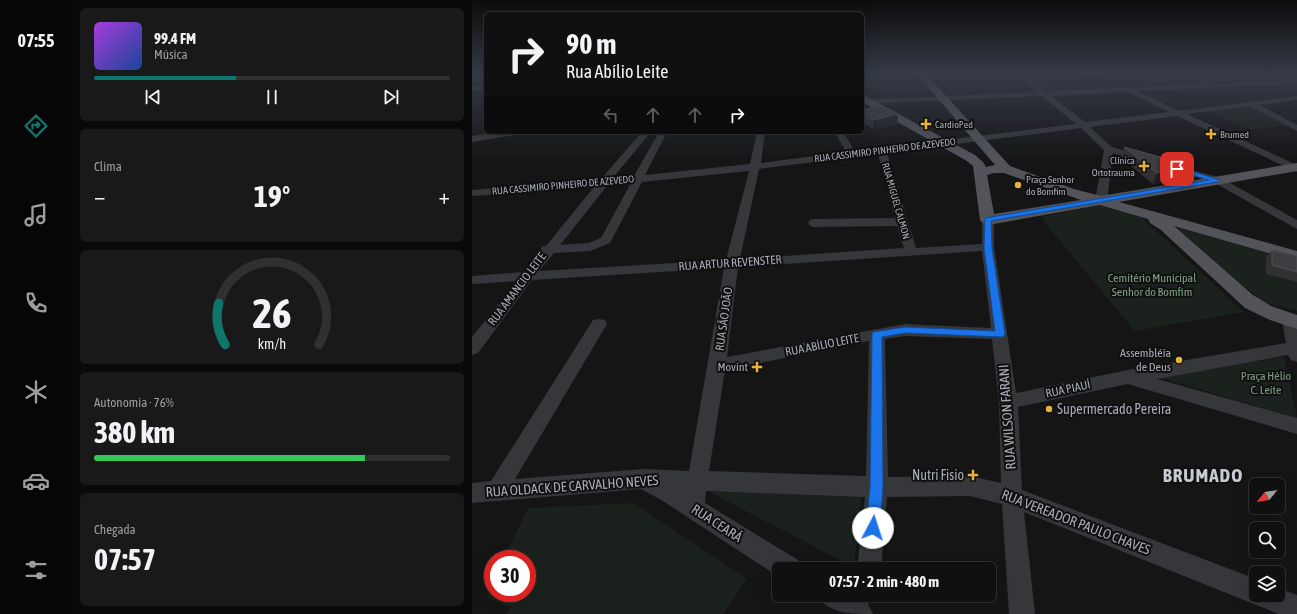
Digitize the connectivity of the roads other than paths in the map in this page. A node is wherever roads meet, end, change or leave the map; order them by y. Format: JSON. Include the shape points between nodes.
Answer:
{"nodes":[{"id":1,"x":867,"y":103,"type":"edge"},
{"id":2,"x":946,"y":103,"type":"edge"},
{"id":3,"x":1054,"y":103,"type":"edge"},
{"id":4,"x":1155,"y":103,"type":"edge"},
{"id":5,"x":1248,"y":103,"type":"edge"},
{"id":6,"x":1261,"y":103,"type":"edge"},
{"id":7,"x":1251,"y":104,"type":"junction"},
{"id":8,"x":1179,"y":114,"type":"junction"},
{"id":9,"x":1084,"y":126,"type":"junction"},
{"id":10,"x":483,"y":128,"type":"dead end"},
{"id":11,"x":1297,"y":128,"type":"edge"},
{"id":12,"x":506,"y":134,"type":"edge"},
{"id":13,"x":645,"y":134,"type":"edge"},
{"id":14,"x":662,"y":134,"type":"edge"},
{"id":15,"x":761,"y":134,"type":"edge"},
{"id":16,"x":840,"y":134,"type":"edge"},
{"id":17,"x":977,"y":139,"type":"junction"},
{"id":18,"x":473,"y":141,"type":"edge"},
{"id":19,"x":943,"y":143,"type":"junction"},
{"id":20,"x":1109,"y":150,"type":"junction"},
{"id":21,"x":882,"y":151,"type":"junction"},
{"id":22,"x":852,"y":154,"type":"junction"},
{"id":23,"x":755,"y":167,"type":"junction"},
{"id":24,"x":1296,"y":168,"type":"edge"},
{"id":25,"x":980,"y":169,"type":"junction"},
{"id":26,"x":1006,"y":169,"type":"junction"},
{"id":27,"x":640,"y":179,"type":"junction"},
{"id":28,"x":1217,"y":180,"type":"junction"},
{"id":29,"x":602,"y":183,"type":"junction"},
{"id":30,"x":472,"y":192,"type":"edge"},
{"id":31,"x":1070,"y":199,"type":"junction"},
{"id":32,"x":1101,"y":201,"type":"junction"},
{"id":33,"x":986,"y":211,"type":"junction"},
{"id":34,"x":1140,"y":212,"type":"junction"},
{"id":35,"x":902,"y":222,"type":"junction"},
{"id":36,"x":814,"y":223,"type":"dead end"},
{"id":37,"x":1183,"y":223,"type":"junction"},
{"id":38,"x":1297,"y":225,"type":"edge"},
{"id":39,"x":1166,"y":227,"type":"junction"},
{"id":40,"x":988,"y":248,"type":"junction"},
{"id":41,"x":548,"y":249,"type":"junction"},
{"id":42,"x":911,"y":252,"type":"junction"},
{"id":43,"x":1297,"y":256,"type":"edge"},
{"id":44,"x":732,"y":263,"type":"junction"},
{"id":45,"x":528,"y":276,"type":"junction"},
{"id":46,"x":472,"y":280,"type":"edge"},
{"id":47,"x":1294,"y":321,"type":"edge"},
{"id":48,"x":599,"y":324,"type":"dead end"},
{"id":49,"x":877,"y":334,"type":"junction"},
{"id":50,"x":1000,"y":334,"type":"junction"},
{"id":51,"x":472,"y":349,"type":"edge"},
{"id":52,"x":1296,"y":352,"type":"edge"},
{"id":53,"x":717,"y":365,"type":"junction"},
{"id":54,"x":1128,"y":377,"type":"junction"},
{"id":55,"x":1008,"y":402,"type":"junction"},
{"id":56,"x":1297,"y":426,"type":"edge"},
{"id":57,"x":644,"y":479,"type":"junction"},
{"id":58,"x":697,"y":482,"type":"junction"},
{"id":59,"x":876,"y":487,"type":"junction"},
{"id":60,"x":496,"y":492,"type":"junction"},
{"id":61,"x":472,"y":493,"type":"edge"},
{"id":62,"x":1012,"y":496,"type":"junction"},
{"id":63,"x":693,"y":507,"type":"junction"},
{"id":64,"x":778,"y":562,"type":"edge"},
{"id":65,"x":870,"y":562,"type":"edge"},
{"id":66,"x":1249,"y":589,"type":"edge"},
{"id":67,"x":844,"y":602,"type":"edge"},
{"id":68,"x":1281,"y":602,"type":"edge"},
{"id":69,"x":856,"y":608,"type":"edge"},
{"id":70,"x":1297,"y":608,"type":"edge"},
{"id":71,"x":1022,"y":614,"type":"edge"}],
"edges":[{"from":1,"to":19,"type":"main road"},
{"from":2,"to":17,"type":"main road"},
{"from":3,"to":9,"type":"street"},
{"from":4,"to":8,"type":"street"},
{"from":5,"to":7,"type":"street"},
{"from":6,"to":7,"type":"street","name":"RUA CASSIMIRO PINHEIRO DE AZEVEDO"},
{"from":7,"to":8,"type":"street","name":"RUA CASSIMIRO PINHEIRO DE AZEVEDO"},
{"from":7,"to":11,"type":"street"},
{"from":8,"to":9,"type":"street","name":"RUA CASSIMIRO PINHEIRO DE AZEVEDO"},
{"from":8,"to":24,"type":"street"},
{"from":9,"to":17,"type":"street","name":"RUA CASSIMIRO PINHEIRO DE AZEVEDO"},
{"from":9,"to":20,"type":"street"},
{"from":10,"to":18,"type":"street"},
{"from":12,"to":18,"type":"street"},
{"from":13,"to":29,"type":"street","name":"RUA AMANCIO LEITE"},
{"from":14,"to":27,"type":"street"},
{"from":15,"to":23,"type":"street","name":"RUA SÃO JOÃO"},
{"from":16,"to":22,"type":"street"},
{"from":17,"to":19,"type":"street","name":"RUA CASSIMIRO PINHEIRO DE AZEVEDO"},
{"from":17,"to":26,"type":"main road"},
{"from":19,"to":21,"type":"street","name":"RUA CASSIMIRO PINHEIRO DE AZEVEDO"},
{"from":19,"to":25,"type":"main road","via":[[971,158]]},
{"from":20,"to":28,"type":"street"},
{"from":20,"to":32,"type":"street"},
{"from":21,"to":22,"type":"street","name":"RUA CASSIMIRO PINHEIRO DE AZEVEDO"},
{"from":21,"to":35,"type":"street","name":"RUA MIGUEL CALMON"},
{"from":22,"to":23,"type":"street","name":"RUA CASSIMIRO PINHEIRO DE AZEVEDO"},
{"from":23,"to":27,"type":"street","name":"RUA CASSIMIRO PINHEIRO DE AZEVEDO"},
{"from":23,"to":44,"type":"street","name":"RUA SÃO JOÃO"},
{"from":24,"to":28,"type":"main road"},
{"from":25,"to":26,"type":"main road"},
{"from":25,"to":33,"type":"main road"},
{"from":26,"to":31,"type":"main road"},
{"from":27,"to":29,"type":"street","name":"RUA CASSIMIRO PINHEIRO DE AZEVEDO"},
{"from":27,"to":41,"type":"street","via":[[606,240],[590,247]]},
{"from":28,"to":32,"type":"main road"},
{"from":28,"to":38,"type":"street"},
{"from":29,"to":30,"type":"street","name":"RUA CASSIMIRO PINHEIRO DE AZEVEDO"},
{"from":29,"to":41,"type":"street","name":"RUA AMANCIO LEITE"},
{"from":31,"to":32,"type":"main road"},
{"from":31,"to":33,"type":"main road","via":[[1022,214]]},
{"from":32,"to":34,"type":"main road"},
{"from":33,"to":40,"type":"street","name":"RUA WILSON FARANI"},
{"from":34,"to":37,"type":"main road"},
{"from":34,"to":39,"type":"main road"},
{"from":35,"to":36,"type":"street"},
{"from":35,"to":42,"type":"street","name":"RUA MIGUEL CALMON"},
{"from":37,"to":39,"type":"main road"},
{"from":37,"to":43,"type":"main road"},
{"from":39,"to":47,"type":"main road","via":[[1246,299],[1265,312]]},
{"from":40,"to":42,"type":"street","name":"RUA ARTUR REVENSTER"},
{"from":40,"to":50,"type":"street","name":"RUA WILSON FARANI"},
{"from":41,"to":45,"type":"street","name":"RUA AMANCIO LEITE"},
{"from":42,"to":44,"type":"street","name":"RUA ARTUR REVENSTER"},
{"from":44,"to":45,"type":"street","name":"RUA ARTUR REVENSTER"},
{"from":44,"to":53,"type":"street","name":"RUA SÃO JOÃO"},
{"from":45,"to":46,"type":"street","name":"RUA ARTUR REVENSTER"},
{"from":45,"to":51,"type":"street","name":"RUA AMANCIO LEITE"},
{"from":47,"to":52,"type":"street"},
{"from":48,"to":60,"type":"street"},
{"from":49,"to":50,"type":"street","name":"RUA ABÍLIO LEITE","via":[[905,330]]},
{"from":49,"to":53,"type":"street","name":"RUA ABÍLIO LEITE"},
{"from":49,"to":59,"type":"street"},
{"from":50,"to":55,"type":"street","name":"RUA WILSON FARANI"},
{"from":52,"to":54,"type":"street"},
{"from":53,"to":58,"type":"street","name":"RUA SÃO JOÃO"},
{"from":54,"to":55,"type":"street","name":"RUA PIAUÍ"},
{"from":54,"to":56,"type":"street"},
{"from":55,"to":62,"type":"street","name":"RUA WILSON FARANI"},
{"from":57,"to":58,"type":"street","name":"RUA OLDACK DE CARVALHO NEVES"},
{"from":57,"to":60,"type":"street","name":"RUA OLDACK DE CARVALHO NEVES"},
{"from":57,"to":63,"type":"street","name":"RUA CEARÁ"},
{"from":58,"to":59,"type":"street","name":"RUA VEREADOR PAULO CHAVES"},
{"from":58,"to":63,"type":"street","name":"RUA SÃO JOÃO"},
{"from":59,"to":62,"type":"street","name":"RUA VEREADOR PAULO CHAVES","via":[[970,486]]},
{"from":59,"to":65,"type":"street"},
{"from":60,"to":61,"type":"street","name":"RUA OLDACK DE CARVALHO NEVES"},
{"from":62,"to":66,"type":"street","name":"RUA VEREADOR PAULO CHAVES"},
{"from":62,"to":71,"type":"street","name":"RUA WILSON FARANI"},
{"from":63,"to":64,"type":"street","name":"RUA CEARÁ"},
{"from":67,"to":69,"type":"street"},
{"from":68,"to":70,"type":"street"}]}
